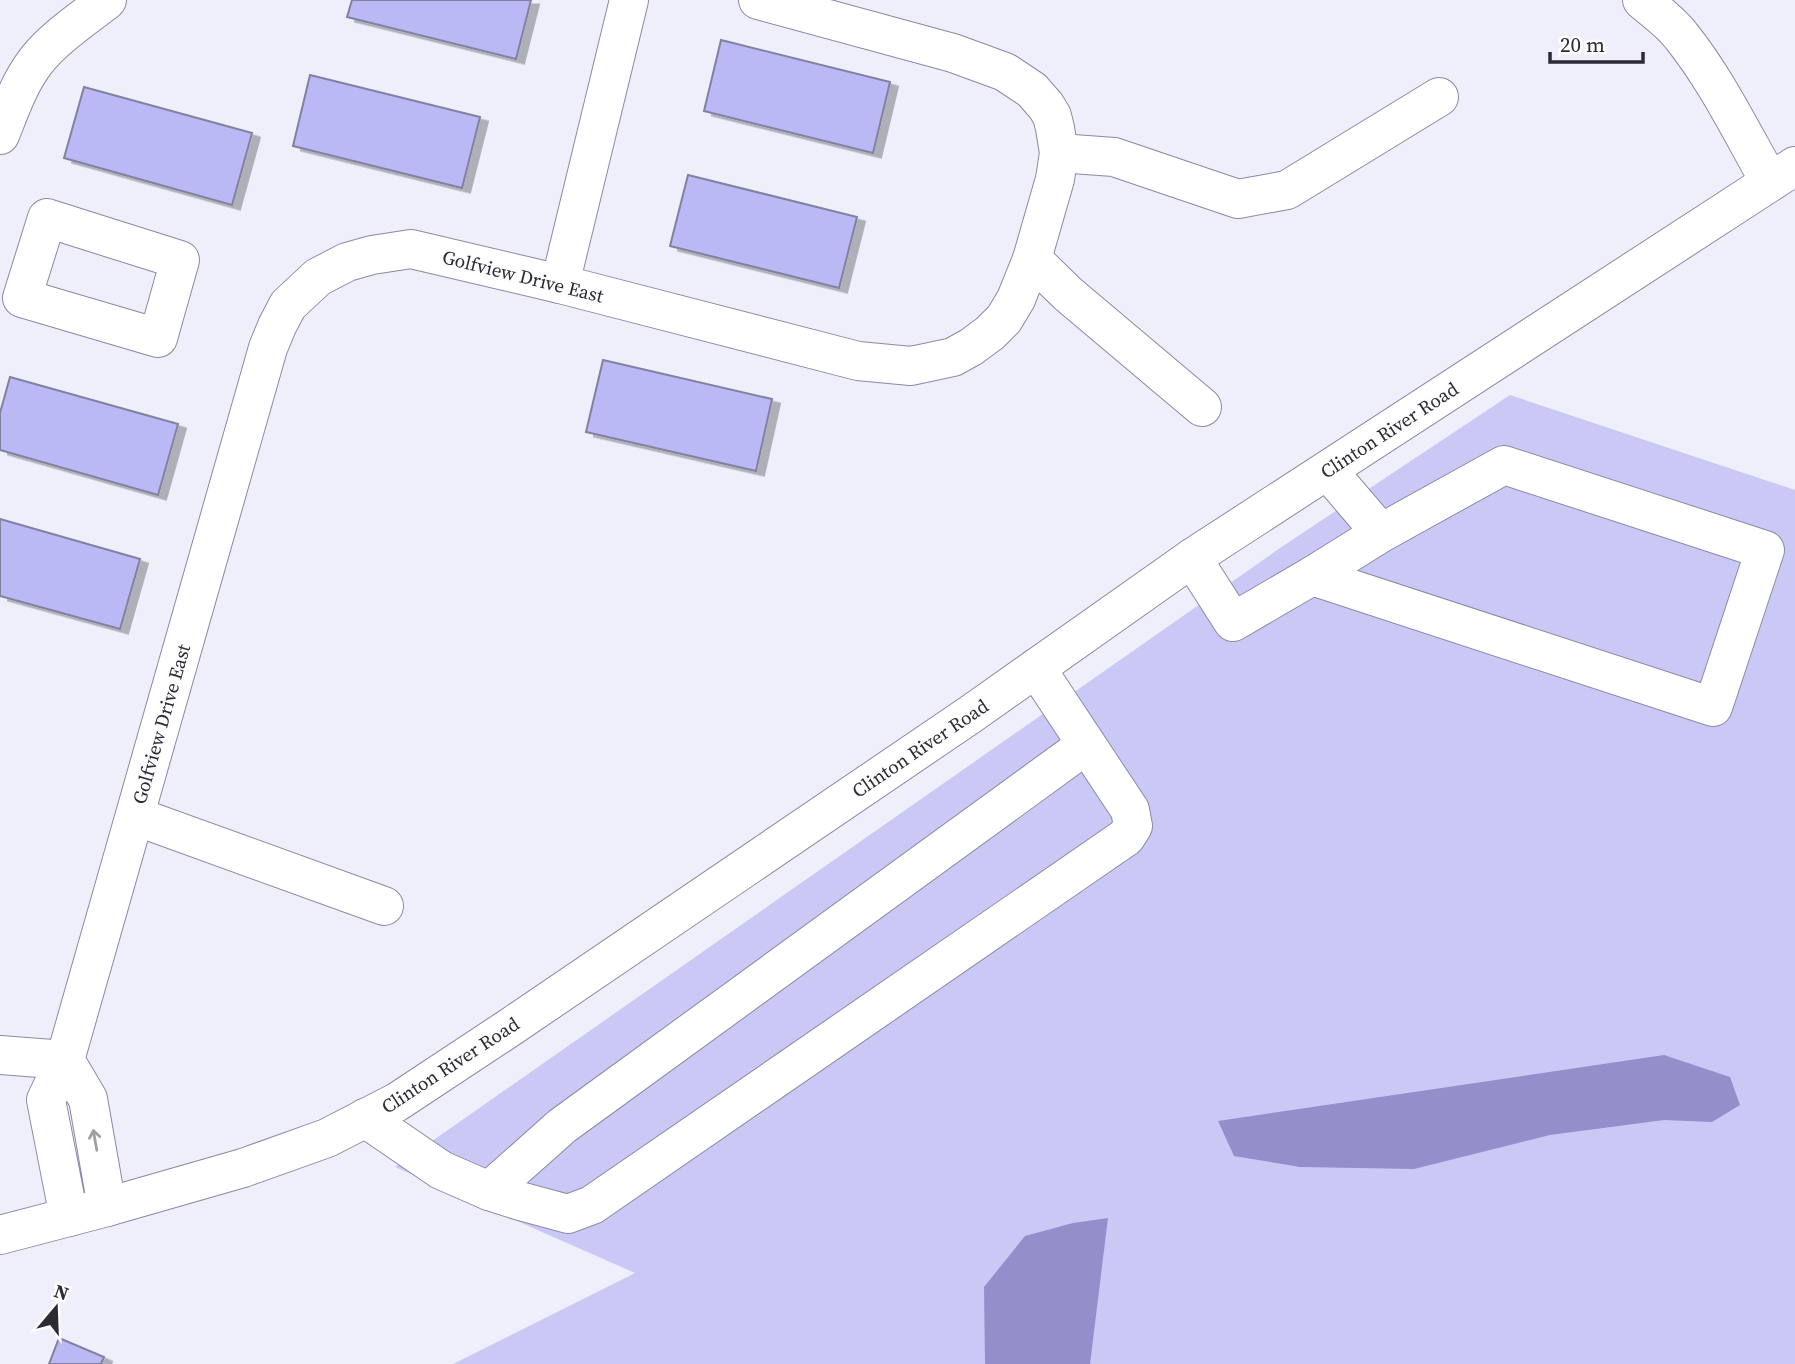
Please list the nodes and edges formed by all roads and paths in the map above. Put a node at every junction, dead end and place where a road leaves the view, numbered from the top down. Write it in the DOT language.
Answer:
graph roads {
  1 [pos="107,0"];
  2 [pos="629,0"];
  3 [pos="758,0"];
  4 [pos="1642,0"];
  5 [pos="8,91"];
  6 [pos="1439,97"];
  7 [pos="0,135"];
  8 [pos="1059,153"];
  9 [pos="1782,174"];
  10 [pos="1032,259"];
  11 [pos="560,285"];
  12 [pos="1202,407"];
  13 [pos="1328,471"];
  14 [pos="1381,533"];
  15 [pos="1192,558"];
  16 [pos="1312,576"];
  17 [pos="1036,668"];
  18 [pos="1086,744"];
  19 [pos="135,816"];
  20 [pos="384,906"];
  21 [pos="0,1055"];
  22 [pos="65,1060"];
  23 [pos="365,1118"];
  24 [pos="489,1191"];
  25 [pos="107,1207"];
  26 [pos="69,1217"];
  27 [pos="0,1235"];
  1 -- 5 [label="street"];
  2 -- 11 [label="street"];
  3 -- 8 [label="street, Golfview Drive East"];
  4 -- 9 [label="street"];
  5 -- 7 [label="street"];
  6 -- 8 [label="street"];
  8 -- 10 [label="street, Golfview Drive East"];
  9 -- 13 [label="street, Clinton River Road"];
  10 -- 11 [label="street, Golfview Drive East"];
  10 -- 12 [label="street"];
  11 -- 19 [label="street, Golfview Drive East"];
  13 -- 14 [label="street"];
  13 -- 15 [label="street, Clinton River Road"];
  14 -- 16 [label="street"];
  14 -- 16 [label="street"];
  15 -- 16 [label="street"];
  15 -- 17 [label="street, Clinton River Road"];
  17 -- 18 [label="street"];
  17 -- 23 [label="street, Clinton River Road"];
  18 -- 24 [label="street"];
  18 -- 24 [label="street"];
  19 -- 20 [label="street"];
  19 -- 22 [label="street, Golfview Drive East"];
  21 -- 22 [label="street"];
  25 -- 22 [label="street, one-way"];
  22 -- 26 [label="street, Golfview Drive East"];
  23 -- 24 [label="street"];
  23 -- 25 [label="street, Clinton River Road"];
  25 -- 26 [label="street, Clinton River Road"];
  26 -- 27 [label="street, Clinton River Road"];
}
